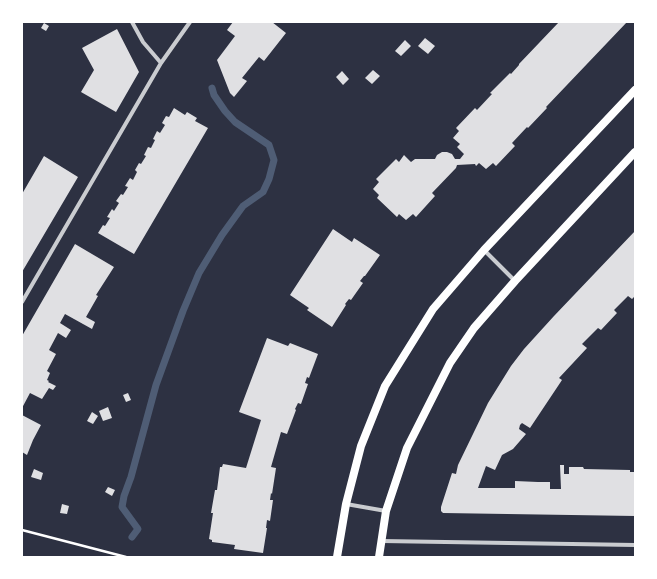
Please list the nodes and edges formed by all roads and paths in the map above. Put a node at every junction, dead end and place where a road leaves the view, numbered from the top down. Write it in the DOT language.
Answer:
graph roads {
  1 [pos="132,22"];
  2 [pos="190,22"];
  3 [pos="161,63"];
  4 [pos="635,90"];
  5 [pos="635,152"];
  6 [pos="484,250"];
  7 [pos="515,281"];
  8 [pos="22,302"];
  9 [pos="346,504"];
  10 [pos="386,512"];
  11 [pos="22,530"];
  12 [pos="382,541"];
  13 [pos="635,545"];
  14 [pos="126,557"];
  15 [pos="337,557"];
  16 [pos="379,557"];
  1 -- 3 [label="street"];
  2 -- 3 [label="street"];
  3 -- 8 [label="street"];
  4 -- 6 [label="main road"];
  5 -- 7 [label="main road"];
  6 -- 7 [label="street"];
  6 -- 9 [label="main road"];
  7 -- 10 [label="main road"];
  9 -- 10 [label="street"];
  9 -- 15 [label="main road"];
  10 -- 12 [label="main road"];
  11 -- 14 [label="path"];
  12 -- 13 [label="street"];
  12 -- 16 [label="main road"];
}
